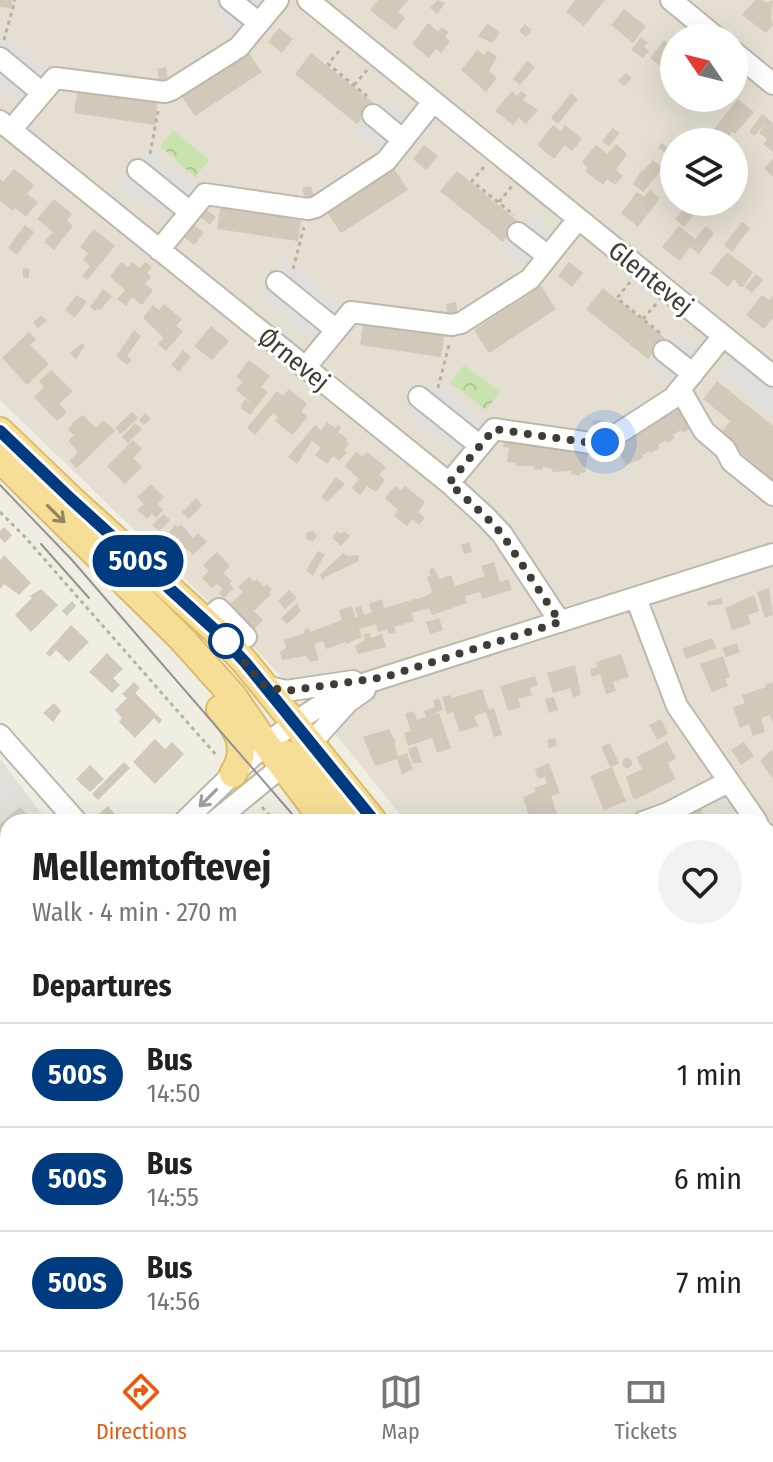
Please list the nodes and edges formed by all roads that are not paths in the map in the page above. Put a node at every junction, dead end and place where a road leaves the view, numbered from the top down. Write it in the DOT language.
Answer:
graph roads {
  1 [pos="230,0"];
  2 [pos="278,0"];
  3 [pos="308,0"];
  4 [pos="671,0"];
  5 [pos="259,23"];
  6 [pos="700,24"];
  7 [pos="0,58"];
  8 [pos="748,63"];
  9 [pos="773,84"];
  10 [pos="41,92"];
  11 [pos="433,102"];
  12 [pos="373,115"];
  13 [pos="6,126"];
  14 [pos="403,140"];
  15 [pos="138,170"];
  16 [pos="190,212"];
  17 [pos="578,219"];
  18 [pos="518,233"];
  19 [pos="159,250"];
  20 [pos="548,256"];
  21 [pos="278,283"];
  22 [pos="335,329"];
  23 [pos="723,336"];
  24 [pos="664,351"];
  25 [pos="305,368"];
  26 [pos="773,376"];
  27 [pos="687,382"];
  28 [pos="423,400"];
  29 [pos="0,431"];
  30 [pos="479,445"];
  31 [pos="0,459"];
  32 [pos="449,483"];
  33 [pos="773,495"];
  34 [pos="773,554"];
  35 [pos="125,583"];
  36 [pos="636,598"];
  37 [pos="206,621"];
  38 [pos="560,622"];
  39 [pos="246,637"];
  40 [pos="385,677"];
  41 [pos="265,686"];
  42 [pos="294,722"];
  43 [pos="0,735"];
  44 [pos="266,744"];
  45 [pos="295,756"];
  46 [pos="233,774"];
  47 [pos="728,782"];
  48 [pos="70,814"];
  49 [pos="192,814"];
  50 [pos="224,814"];
  51 [pos="321,814"];
  52 [pos="346,814"];
  53 [pos="364,814"];
  54 [pos="665,814"];
  55 [pos="751,814"];
  1 -- 5 [label="street"];
  2 -- 5 [label="street"];
  3 -- 11 [label="street, Glentevej"];
  4 -- 6 [label="street"];
  5 -- 10 [label="street"];
  7 -- 10 [label="street"];
  8 -- 9 [label="street"];
  10 -- 13 [label="street"];
  11 -- 14 [label="street"];
  11 -- 17 [label="street, Glentevej"];
  12 -- 14 [label="street"];
  13 -- 19 [label="street, Ørnevej"];
  14 -- 16 [label="street"];
  15 -- 16 [label="street"];
  16 -- 19 [label="street"];
  17 -- 20 [label="street"];
  17 -- 23 [label="street, Glentevej"];
  18 -- 20 [label="street"];
  19 -- 25 [label="street, Ørnevej"];
  20 -- 22 [label="street"];
  21 -- 22 [label="street"];
  22 -- 25 [label="street"];
  23 -- 26 [label="street, Glentevej"];
  23 -- 27 [label="street"];
  24 -- 27 [label="street"];
  25 -- 32 [label="street, Ørnevej"];
  27 -- 30 [label="street"];
  27 -- 33 [label="street"];
  28 -- 30 [label="street"];
  29 -- 37 [label="main road"];
  30 -- 32 [label="street"];
  31 -- 35 [label="main road, one-way"];
  32 -- 38 [label="street, Ørnevej"];
  34 -- 36 [label="street"];
  35 -- 44 [label="main road"];
  35 -- 46 [label="main road"];
  36 -- 38 [label="street"];
  36 -- 47 [label="street"];
  37 -- 39 [label="street"];
  37 -- 41 [label="main road"];
  38 -- 40 [label="street"];
  40 -- 41 [label="street"];
  40 -- 42 [label="street"];
  40 -- 45 [label="street"];
  41 -- 42 [label="main road"];
  42 -- 44 [label="street"];
  42 -- 45 [label="main road"];
  43 -- 48 [label="street"];
  44 -- 45 [label="main road"];
  44 -- 46 [label="street"];
  45 -- 50 [label="street"];
  45 -- 51 [label="main road"];
  45 -- 52 [label="main road"];
  45 -- 53 [label="main road"];
  46 -- 49 [label="street, one-way"];
  47 -- 54 [label="street"];
  47 -- 55 [label="street"];
}
